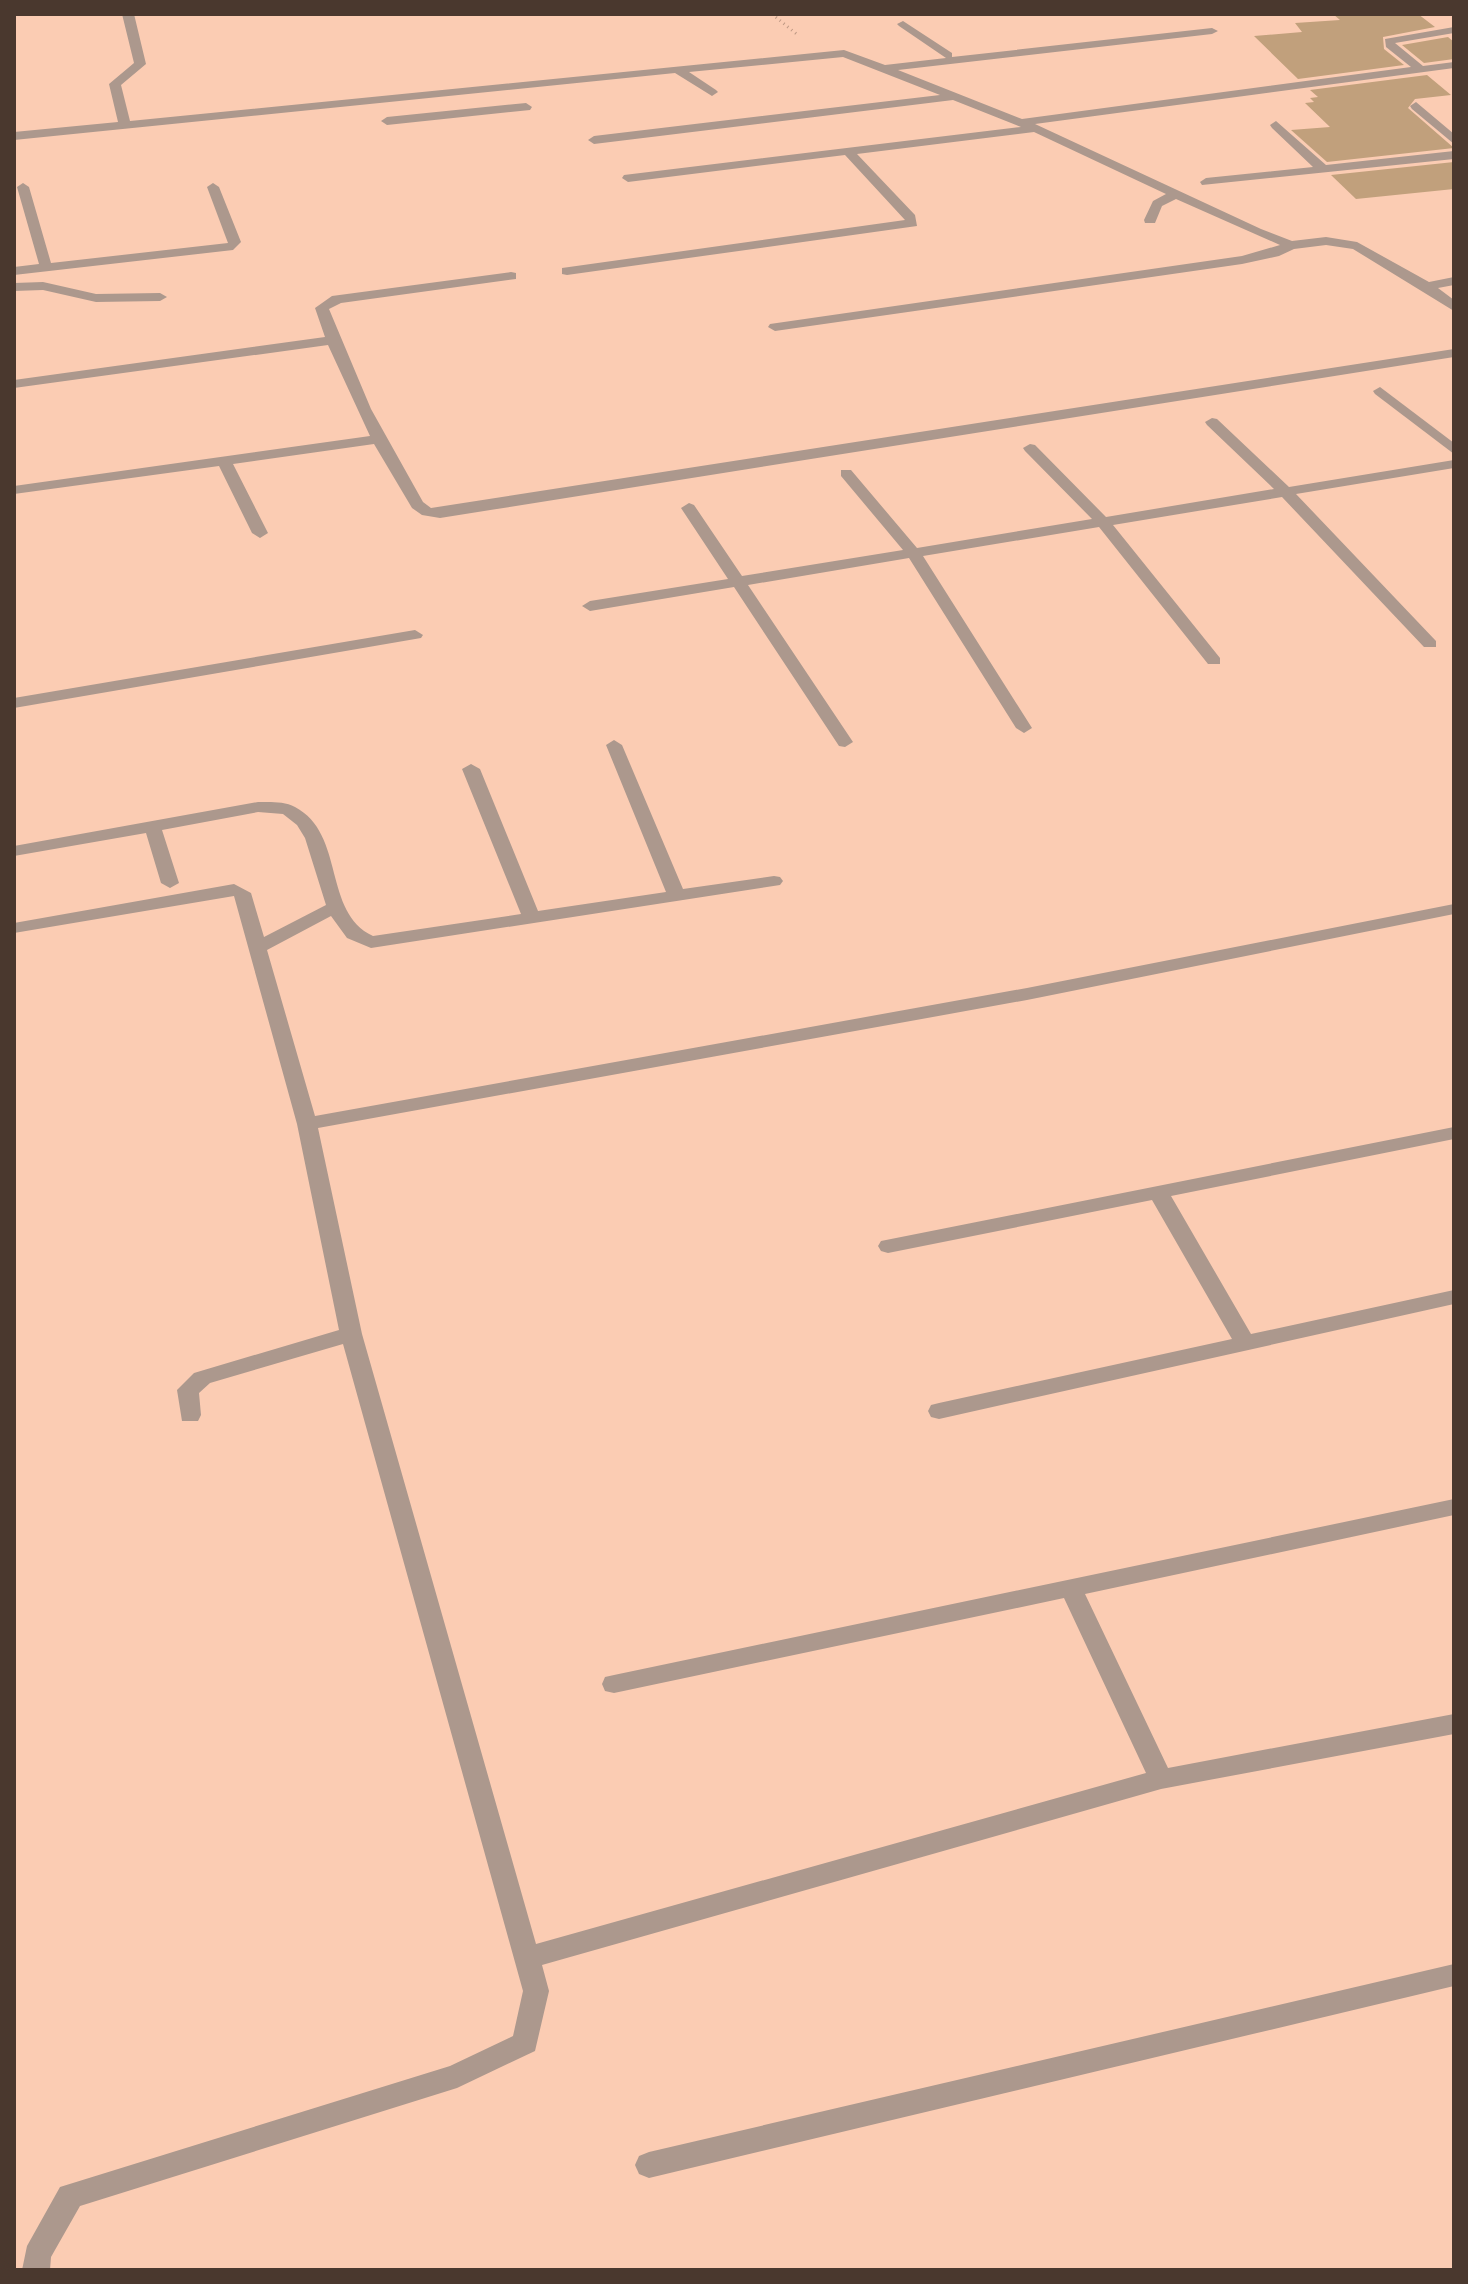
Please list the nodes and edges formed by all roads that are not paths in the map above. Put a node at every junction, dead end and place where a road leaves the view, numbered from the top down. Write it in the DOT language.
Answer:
graph roads {
  1 [pos="128,14"];
  2 [pos="903,24"];
  3 [pos="1454,30"];
  4 [pos="1212,31"];
  5 [pos="1103,37"];
  6 [pos="948,55"];
  7 [pos="1454,65"];
  8 [pos="878,66"];
  9 [pos="1420,69"];
  10 [pos="679,71"];
  11 [pos="712,92"];
  12 [pos="434,95"];
  13 [pos="953,97"];
  14 [pos="1416,106"];
  15 [pos="526,107"];
  16 [pos="443,116"];
  17 [pos="387,121"];
  18 [pos="1020,123"];
  19 [pos="125,125"];
  20 [pos="1276,125"];
  21 [pos="1035,128"];
  22 [pos="14,136"];
  23 [pos="594,140"];
  24 [pos="1454,140"];
  25 [pos="849,152"];
  26 [pos="1454,155"];
  27 [pos="1324,170"];
  28 [pos="628,178"];
  29 [pos="1206,182"];
  30 [pos="23,187"];
  31 [pos="213,187"];
  32 [pos="1175,195"];
  33 [pos="1150,220"];
  34 [pos="1291,245"];
  35 [pos="46,267"];
  36 [pos="14,271"];
  37 [pos="567,271"];
  38 [pos="511,276"];
  39 [pos="1454,281"];
  40 [pos="1427,286"];
  41 [pos="14,287"];
  42 [pos="160,297"];
  43 [pos="1454,307"];
  44 [pos="775,327"];
  45 [pos="332,340"];
  46 [pos="1454,353"];
  47 [pos="14,384"];
  48 [pos="1380,391"];
  49 [pos="1212,422"];
  50 [pos="377,439"];
  51 [pos="1030,448"];
  52 [pos="1454,450"];
  53 [pos="224,460"];
  54 [pos="1454,464"];
  55 [pos="846,473"];
  56 [pos="14,490"];
  57 [pos="1285,491"];
  58 [pos="689,508"];
  59 [pos="1102,521"];
  60 [pos="260,533"];
  61 [pos="912,551"];
  62 [pos="740,582"];
  63 [pos="590,606"];
  64 [pos="415,635"];
  65 [pos="1430,644"];
  66 [pos="1214,661"];
  67 [pos="14,703"];
  68 [pos="1024,728"];
  69 [pos="845,742"];
  70 [pos="614,745"];
  71 [pos="471,769"];
  72 [pos="152,825"];
  73 [pos="14,851"];
  74 [pos="774,881"];
  75 [pos="170,883"];
  76 [pos="677,896"];
  77 [pos="337,906"];
  78 [pos="1454,909"];
  79 [pos="532,919"];
  80 [pos="14,928"];
  81 [pos="257,948"];
  82 [pos="307,1124"];
  83 [pos="1454,1133"];
  84 [pos="1158,1192"];
  85 [pos="888,1246"];
  86 [pos="1454,1297"];
  87 [pos="351,1334"];
  88 [pos="1244,1341"];
  89 [pos="939,1411"];
  90 [pos="190,1415"];
  91 [pos="1454,1507"];
  92 [pos="1071,1588"];
  93 [pos="614,1684"];
  94 [pos="1454,1724"];
  95 [pos="1161,1779"];
  96 [pos="527,1958"];
  97 [pos="1454,1975"];
  98 [pos="649,2165"];
  99 [pos="36,2270"];
  1 -- 19 [label="street"];
  2 -- 6 [label="street"];
  3 -- 9 [label="street"];
  4 -- 8 [label="street"];
  5 -- 6 [label="street"];
  6 -- 8 [label="street"];
  7 -- 9 [label="street"];
  8 -- 10 [label="street"];
  8 -- 13 [label="street"];
  9 -- 18 [label="street"];
  10 -- 11 [label="street"];
  10 -- 12 [label="street"];
  12 -- 16 [label="street"];
  12 -- 19 [label="street"];
  13 -- 18 [label="street"];
  13 -- 23 [label="street"];
  14 -- 24 [label="street"];
  15 -- 16 [label="street"];
  16 -- 17 [label="street"];
  18 -- 21 [label="street"];
  19 -- 22 [label="street"];
  20 -- 27 [label="street"];
  21 -- 25 [label="street"];
  21 -- 32 [label="street"];
  25 -- 28 [label="street"];
  25 -- 37 [label="street"];
  26 -- 27 [label="street"];
  27 -- 29 [label="street"];
  30 -- 35 [label="street"];
  31 -- 35 [label="street"];
  32 -- 33 [label="street"];
  32 -- 34 [label="street"];
  34 -- 40 [label="street"];
  34 -- 44 [label="street"];
  35 -- 36 [label="street"];
  38 -- 45 [label="street"];
  39 -- 40 [label="street"];
  40 -- 43 [label="street"];
  41 -- 42 [label="street"];
  45 -- 47 [label="street"];
  45 -- 50 [label="street"];
  46 -- 50 [label="street"];
  48 -- 52 [label="street"];
  49 -- 57 [label="street"];
  50 -- 53 [label="street"];
  51 -- 59 [label="street"];
  53 -- 56 [label="street"];
  53 -- 60 [label="street"];
  54 -- 57 [label="street"];
  55 -- 61 [label="street"];
  57 -- 59 [label="street"];
  57 -- 65 [label="street"];
  58 -- 62 [label="street"];
  59 -- 61 [label="street"];
  59 -- 66 [label="street"];
  61 -- 62 [label="street"];
  61 -- 68 [label="street"];
  62 -- 63 [label="street"];
  62 -- 69 [label="street"];
  64 -- 67 [label="street"];
  70 -- 76 [label="street"];
  71 -- 79 [label="street"];
  72 -- 73 [label="street"];
  72 -- 75 [label="street"];
  72 -- 77 [label="street"];
  74 -- 76 [label="street"];
  76 -- 79 [label="street"];
  77 -- 79 [label="street"];
  77 -- 81 [label="street"];
  78 -- 82 [label="street"];
  80 -- 81 [label="street"];
  81 -- 82 [label="street"];
  82 -- 87 [label="street"];
  83 -- 84 [label="street"];
  84 -- 85 [label="street"];
  84 -- 88 [label="street"];
  86 -- 88 [label="street"];
  87 -- 90 [label="street"];
  87 -- 96 [label="street"];
  88 -- 89 [label="street"];
  91 -- 92 [label="street"];
  92 -- 93 [label="street"];
  92 -- 95 [label="street"];
  94 -- 95 [label="street"];
  95 -- 96 [label="street"];
  96 -- 99 [label="street"];
  97 -- 98 [label="street"];
}
